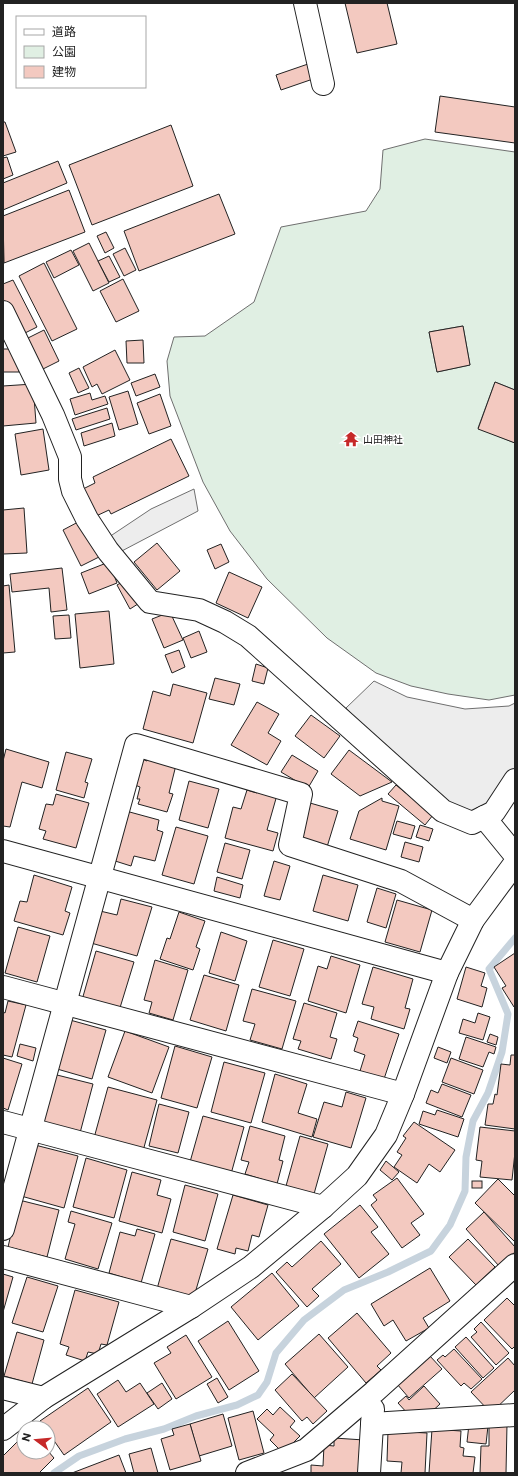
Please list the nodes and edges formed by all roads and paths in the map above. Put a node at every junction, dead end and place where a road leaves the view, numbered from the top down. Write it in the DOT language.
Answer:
graph roads {
  1 [pos="305,3"];
  2 [pos="323,84"];
  3 [pos="3,312"];
  4 [pos="515,780"];
  5 [pos="484,817"];
  6 [pos="3,851"];
  7 [pos="515,855"];
  8 [pos="515,863"];
  9 [pos="99,878"];
  10 [pos="473,920"];
  11 [pos="447,974"];
  12 [pos="3,987"];
  13 [pos="65,1003"];
  14 [pos="403,1094"];
  15 [pos="3,1122"];
  16 [pos="30,1129"];
  17 [pos="323,1208"];
  18 [pos="3,1229"];
  19 [pos="3,1257"];
  20 [pos="515,1265"];
  21 [pos="191,1307"];
  22 [pos="3,1388"];
  23 [pos="374,1392"];
  24 [pos="42,1398"];
  25 [pos="515,1415"];
  26 [pos="372,1424"];
  27 [pos="3,1429"];
  28 [pos="247,1473"];
  29 [pos="369,1473"];
  1 -- 2 [label="street"];
  3 -- 5 [label="street"];
  4 -- 5 [label="street"];
  5 -- 7 [label="street"];
  6 -- 9 [label="street"];
  8 -- 10 [label="street"];
  9 -- 10 [label="street"];
  9 -- 11 [label="street"];
  9 -- 13 [label="street"];
  10 -- 11 [label="street"];
  11 -- 14 [label="street"];
  12 -- 13 [label="street"];
  13 -- 14 [label="street"];
  13 -- 16 [label="street"];
  14 -- 17 [label="street"];
  15 -- 16 [label="street"];
  16 -- 17 [label="street"];
  16 -- 18 [label="street"];
  17 -- 21 [label="street"];
  19 -- 21 [label="street"];
  20 -- 23 [label="street"];
  21 -- 24 [label="street"];
  22 -- 24 [label="street"];
  23 -- 26 [label="street"];
  23 -- 28 [label="street"];
  24 -- 27 [label="street"];
  25 -- 26 [label="street"];
  26 -- 29 [label="street"];
}
